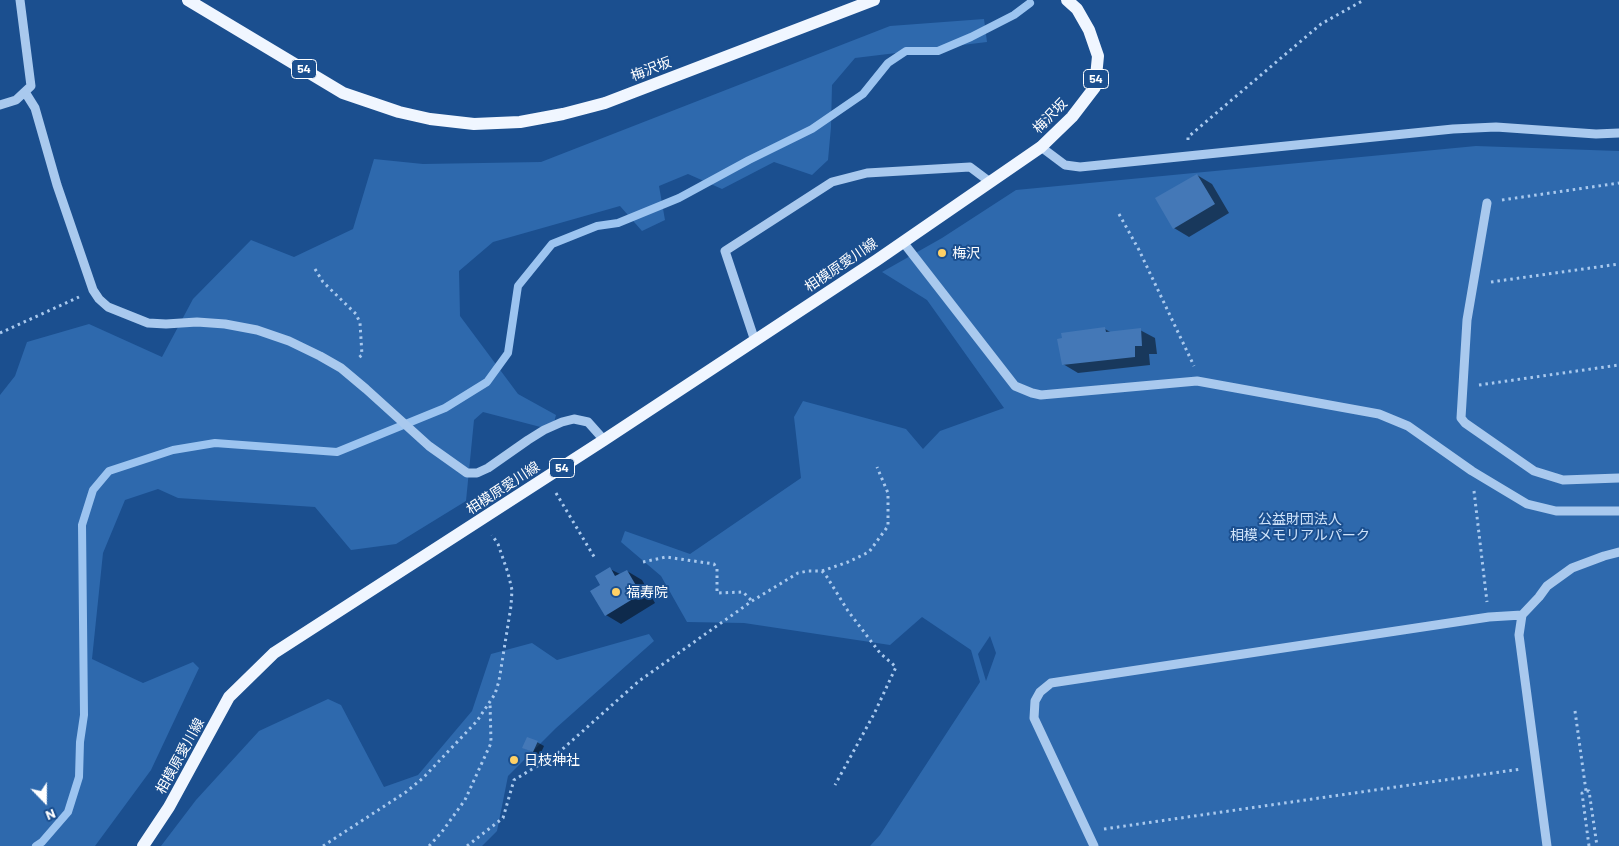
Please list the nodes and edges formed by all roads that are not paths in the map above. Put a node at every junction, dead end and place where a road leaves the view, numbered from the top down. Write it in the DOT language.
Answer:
graph roads {
  1 [pos="20,0"];
  2 [pos="188,0"];
  3 [pos="874,0"];
  4 [pos="1067,0"];
  5 [pos="25,92"];
  6 [pos="0,105"];
  7 [pos="1619,133"];
  8 [pos="1041,147"];
  9 [pos="990,182"];
  10 [pos="1487,203"];
  11 [pos="903,242"];
  12 [pos="755,340"];
  13 [pos="604,440"];
  14 [pos="1619,478"];
  15 [pos="1619,511"];
  16 [pos="1619,552"];
  17 [pos="1522,615"];
  18 [pos="143,846"];
  19 [pos="1094,846"];
  20 [pos="1547,846"];
  1 -- 5 [label="street"];
  2 -- 3 [label="main road, 梅沢坂 / 54"];
  4 -- 8 [label="main road, 梅沢坂 / 54"];
  5 -- 6 [label="street"];
  5 -- 13 [label="street"];
  7 -- 8 [label="street"];
  8 -- 9 [label="main road, 相模原愛川線 / 54"];
  9 -- 11 [label="main road, 相模原愛川線 / 54"];
  9 -- 12 [label="street"];
  10 -- 14 [label="street"];
  11 -- 12 [label="main road, 相模原愛川線 / 54"];
  11 -- 15 [label="street"];
  12 -- 13 [label="main road, 相模原愛川線 / 54"];
  13 -- 18 [label="main road, 相模原愛川線 / 54"];
  16 -- 17 [label="street"];
  17 -- 19 [label="street"];
  17 -- 20 [label="street"];
}
